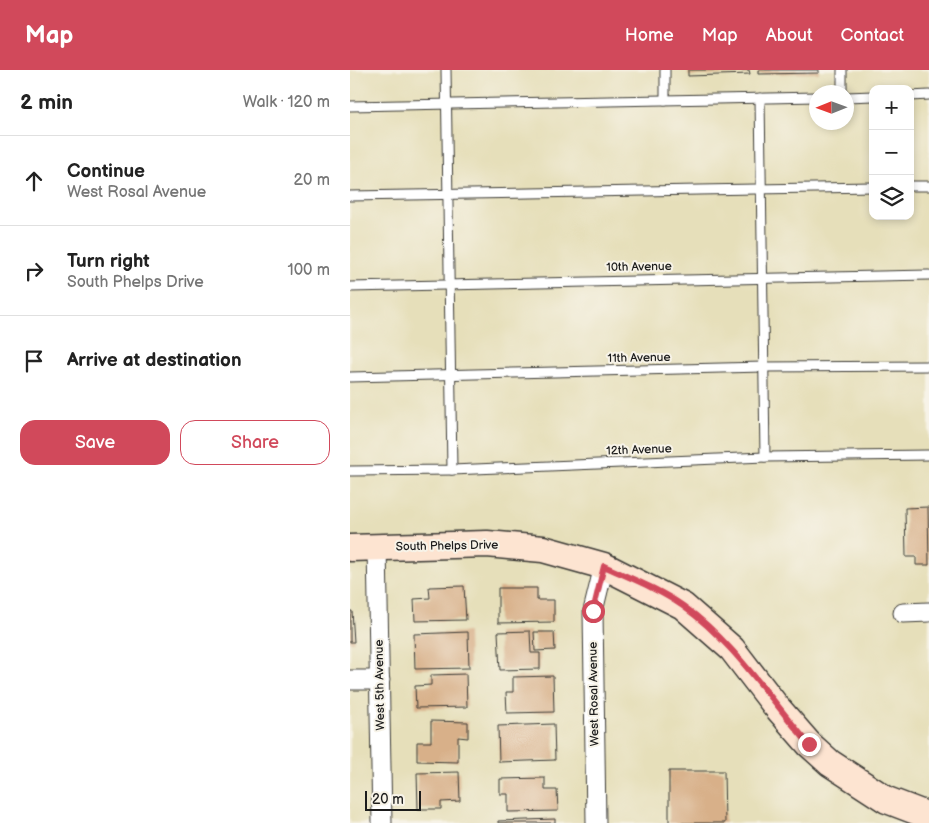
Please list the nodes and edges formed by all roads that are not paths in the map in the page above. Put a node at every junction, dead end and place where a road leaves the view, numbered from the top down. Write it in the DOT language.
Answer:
graph roads {
  1 [pos="446,70"];
  2 [pos="665,70"];
  3 [pos="842,70"];
  4 [pos="842,85"];
  5 [pos="929,95"];
  6 [pos="869,96"];
  7 [pos="914,96"];
  8 [pos="809,97"];
  9 [pos="854,97"];
  10 [pos="760,98"];
  11 [pos="665,100"];
  12 [pos="447,104"];
  13 [pos="350,106"];
  14 [pos="914,186"];
  15 [pos="929,186"];
  16 [pos="869,187"];
  17 [pos="761,188"];
  18 [pos="448,194"];
  19 [pos="350,196"];
  20 [pos="929,275"];
  21 [pos="761,277"];
  22 [pos="449,284"];
  23 [pos="350,287"];
  24 [pos="929,366"];
  25 [pos="764,368"];
  26 [pos="451,375"];
  27 [pos="350,377"];
  28 [pos="929,454"];
  29 [pos="765,457"];
  30 [pos="452,470"];
  31 [pos="350,471"];
  32 [pos="377,547"];
  33 [pos="350,548"];
  34 [pos="604,566"];
  35 [pos="903,612"];
  36 [pos="929,612"];
  37 [pos="350,680"];
  38 [pos="380,680"];
  39 [pos="929,816"];
  40 [pos="382,823"];
  41 [pos="596,823"];
  1 -- 12 [label="lane"];
  2 -- 11 [label="lane"];
  3 -- 4 [label="lane"];
  5 -- 7 [label="lane"];
  6 -- 9 [label="lane"];
  8 -- 10 [label="lane"];
  10 -- 11 [label="lane"];
  10 -- 17 [label="lane"];
  11 -- 12 [label="lane"];
  12 -- 13 [label="lane"];
  12 -- 18 [label="lane"];
  14 -- 15 [label="lane"];
  16 -- 17 [label="lane"];
  17 -- 18 [label="lane"];
  17 -- 21 [label="lane"];
  18 -- 19 [label="lane"];
  18 -- 22 [label="lane"];
  20 -- 21 [label="lane, 10th Avenue"];
  21 -- 22 [label="lane, 10th Avenue"];
  21 -- 25 [label="lane"];
  22 -- 23 [label="lane, 10th Avenue"];
  22 -- 26 [label="lane"];
  24 -- 25 [label="lane, 11th Avenue"];
  25 -- 26 [label="lane, 11th Avenue"];
  25 -- 29 [label="lane"];
  26 -- 27 [label="lane, 11th Avenue"];
  26 -- 30 [label="lane"];
  28 -- 29 [label="lane, 12th Avenue"];
  29 -- 30 [label="lane, 12th Avenue"];
  30 -- 31 [label="lane, 12th Avenue"];
  32 -- 33 [label="street, South Phelps Drive"];
  32 -- 34 [label="street, South Phelps Drive"];
  32 -- 38 [label="street, West 5th Avenue"];
  34 -- 39 [label="street, South Phelps Drive"];
  34 -- 41 [label="street, West Rosal Avenue"];
  35 -- 36 [label="street"];
  37 -- 38 [label="street"];
  38 -- 40 [label="street, West 5th Avenue"];
}
